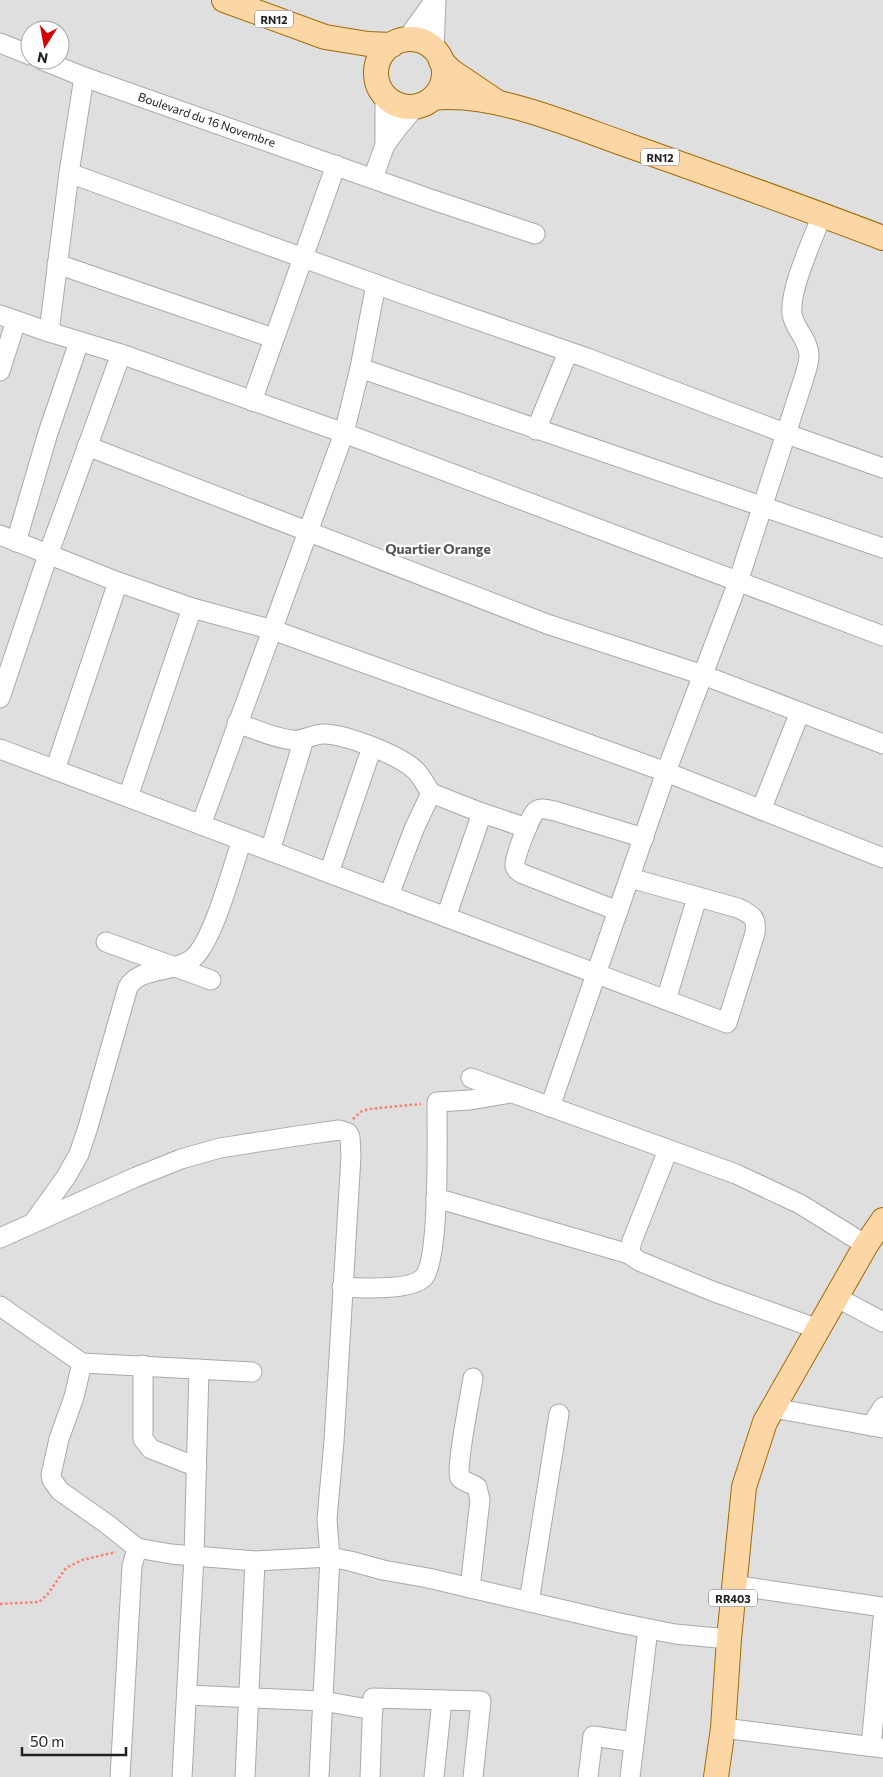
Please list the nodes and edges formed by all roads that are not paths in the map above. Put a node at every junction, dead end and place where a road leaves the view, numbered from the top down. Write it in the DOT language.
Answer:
graph roads {
  1 [pos="224,0"];
  2 [pos="435,0"];
  3 [pos="324,37"];
  4 [pos="399,42"];
  5 [pos="0,43"];
  6 [pos="20,51"];
  7 [pos="438,55"];
  8 [pos="68,70"];
  9 [pos="84,76"];
  10 [pos="381,88"];
  11 [pos="424,102"];
  12 [pos="498,102"];
  13 [pos="385,146"];
  14 [pos="336,165"];
  15 [pos="69,173"];
  16 [pos="373,178"];
  17 [pos="822,215"];
  18 [pos="535,234"];
  19 [pos="883,238"];
  20 [pos="302,258"];
  21 [pos="57,264"];
  22 [pos="376,284"];
  23 [pos="8,318"];
  24 [pos="49,332"];
  25 [pos="273,338"];
  26 [pos="79,342"];
  27 [pos="568,352"];
  28 [pos="121,354"];
  29 [pos="360,368"];
  30 [pos="0,372"];
  31 [pos="252,400"];
  32 [pos="536,430"];
  33 [pos="344,433"];
  34 [pos="787,434"];
  35 [pos="88,446"];
  36 [pos="883,468"];
  37 [pos="764,506"];
  38 [pos="308,531"];
  39 [pos="8,538"];
  40 [pos="883,548"];
  41 [pos="48,555"];
  42 [pos="118,582"];
  43 [pos="738,582"];
  44 [pos="192,608"];
  45 [pos="273,630"];
  46 [pos="883,636"];
  47 [pos="703,675"];
  48 [pos="0,698"];
  49 [pos="800,712"];
  50 [pos="237,723"];
  51 [pos="304,739"];
  52 [pos="883,744"];
  53 [pos="372,747"];
  54 [pos="0,749"];
  55 [pos="55,770"];
  56 [pos="666,772"];
  57 [pos="431,793"];
  58 [pos="128,797"];
  59 [pos="761,810"];
  60 [pos="482,814"];
  61 [pos="201,825"];
  62 [pos="527,828"];
  63 [pos="644,838"];
  64 [pos="242,840"];
  65 [pos="270,851"];
  66 [pos="883,858"];
  67 [pos="329,873"];
  68 [pos="630,878"];
  69 [pos="389,896"];
  70 [pos="697,898"];
  71 [pos="618,910"];
  72 [pos="446,917"];
  73 [pos="106,942"];
  74 [pos="174,967"];
  75 [pos="596,973"];
  76 [pos="211,980"];
  77 [pos="666,1000"];
  78 [pos="471,1078"];
  79 [pos="511,1092"];
  80 [pos="550,1107"];
  81 [pos="668,1150"];
  82 [pos="436,1198"];
  83 [pos="883,1220"];
  84 [pos="32,1224"];
  85 [pos="0,1238"];
  86 [pos="866,1245"];
  87 [pos="629,1254"];
  88 [pos="342,1287"];
  89 [pos="836,1297"];
  90 [pos="0,1306"];
  91 [pos="883,1322"];
  92 [pos="818,1329"];
  93 [pos="82,1363"];
  94 [pos="143,1365"];
  95 [pos="199,1369"];
  96 [pos="252,1372"];
  97 [pos="473,1378"];
  98 [pos="883,1407"];
  99 [pos="559,1414"];
  100 [pos="769,1415"];
  101 [pos="877,1427"];
  102 [pos="197,1467"];
  103 [pos="137,1548"];
  104 [pos="194,1556"];
  105 [pos="330,1557"];
  106 [pos="255,1561"];
  107 [pos="746,1587"];
  108 [pos="470,1588"];
  109 [pos="529,1602"];
  110 [pos="883,1607"];
  111 [pos="883,1619"];
  112 [pos="648,1629"];
  113 [pos="729,1639"];
  114 [pos="187,1695"];
  115 [pos="248,1697"];
  116 [pos="442,1700"];
  117 [pos="323,1701"];
  118 [pos="373,1710"];
  119 [pos="729,1729"];
  120 [pos="634,1742"];
  121 [pos="877,1747"];
  122 [pos="120,1777"];
  123 [pos="182,1777"];
  124 [pos="244,1777"];
  125 [pos="319,1777"];
  126 [pos="370,1777"];
  127 [pos="434,1777"];
  128 [pos="473,1777"];
  129 [pos="588,1777"];
  130 [pos="630,1777"];
  131 [pos="716,1777"];
  132 [pos="730,1777"];
  1 -- 3 [label="main road, RN12"];
  2 -- 4 [label="street"];
  2 -- 7 [label="street"];
  3 -- 4 [label="main road, RN12"];
  3 -- 10 [label="main road, RN12"];
  4 -- 7 [label="main road, RN12"];
  4 -- 10 [label="main road"];
  5 -- 6 [label="street"];
  7 -- 11 [label="main road"];
  7 -- 12 [label="main road, RN12"];
  8 -- 9 [label="street, Boulevard du 16 Novembre"];
  9 -- 14 [label="street, Boulevard du 16 Novembre"];
  9 -- 15 [label="street"];
  10 -- 11 [label="main road, RN12"];
  10 -- 13 [label="street"];
  11 -- 12 [label="main road, RN12"];
  11 -- 13 [label="street"];
  12 -- 17 [label="main road, RN12"];
  13 -- 16 [label="street"];
  14 -- 16 [label="street, Boulevard du 16 Novembre"];
  14 -- 20 [label="street"];
  15 -- 20 [label="street"];
  15 -- 21 [label="street"];
  16 -- 18 [label="street, Boulevard du 16 Novembre"];
  17 -- 19 [label="main road, RN12"];
  17 -- 34 [label="street"];
  20 -- 22 [label="street"];
  20 -- 25 [label="street"];
  21 -- 24 [label="street"];
  21 -- 25 [label="street"];
  22 -- 27 [label="street"];
  22 -- 29 [label="street"];
  23 -- 24 [label="street"];
  23 -- 30 [label="street"];
  24 -- 26 [label="street"];
  25 -- 31 [label="street"];
  26 -- 28 [label="street"];
  26 -- 39 [label="street"];
  27 -- 32 [label="street"];
  27 -- 34 [label="street"];
  28 -- 31 [label="street"];
  28 -- 35 [label="street"];
  29 -- 32 [label="street"];
  29 -- 33 [label="street"];
  31 -- 33 [label="street"];
  32 -- 37 [label="street"];
  33 -- 38 [label="street"];
  33 -- 43 [label="street"];
  34 -- 36 [label="street"];
  34 -- 37 [label="street"];
  35 -- 38 [label="street"];
  35 -- 41 [label="street"];
  37 -- 40 [label="street"];
  37 -- 43 [label="street"];
  38 -- 45 [label="street"];
  38 -- 47 [label="street"];
  39 -- 41 [label="street"];
  41 -- 42 [label="street"];
  41 -- 48 [label="street"];
  42 -- 44 [label="street"];
  42 -- 55 [label="street"];
  43 -- 46 [label="street"];
  43 -- 47 [label="street"];
  44 -- 45 [label="street"];
  44 -- 58 [label="street"];
  45 -- 50 [label="street"];
  45 -- 56 [label="street"];
  47 -- 49 [label="street"];
  47 -- 56 [label="street"];
  49 -- 52 [label="street"];
  49 -- 59 [label="street"];
  50 -- 51 [label="street"];
  50 -- 61 [label="street"];
  51 -- 53 [label="street"];
  51 -- 65 [label="street"];
  53 -- 57 [label="street"];
  53 -- 67 [label="street"];
  54 -- 55 [label="street"];
  55 -- 58 [label="street"];
  56 -- 59 [label="street"];
  56 -- 63 [label="street"];
  57 -- 60 [label="street"];
  57 -- 69 [label="street"];
  58 -- 61 [label="street"];
  59 -- 66 [label="street"];
  60 -- 62 [label="street"];
  60 -- 72 [label="street"];
  61 -- 64 [label="street"];
  62 -- 63 [label="street"];
  62 -- 71 [label="street"];
  63 -- 68 [label="street"];
  64 -- 65 [label="street"];
  64 -- 74 [label="street"];
  65 -- 67 [label="street"];
  67 -- 69 [label="street"];
  68 -- 70 [label="street"];
  68 -- 71 [label="street"];
  69 -- 72 [label="street"];
  70 -- 77 [label="street"];
  70 -- 77 [label="street"];
  71 -- 75 [label="street"];
  72 -- 75 [label="street"];
  73 -- 74 [label="street"];
  74 -- 76 [label="street"];
  74 -- 84 [label="street"];
  75 -- 77 [label="street"];
  75 -- 80 [label="street"];
  78 -- 79 [label="street"];
  79 -- 80 [label="street"];
  79 -- 82 [label="street"];
  80 -- 81 [label="street"];
  81 -- 86 [label="street"];
  81 -- 87 [label="street"];
  82 -- 87 [label="street"];
  82 -- 88 [label="street"];
  83 -- 86 [label="main road, RR403"];
  84 -- 85 [label="street"];
  84 -- 88 [label="street"];
  86 -- 89 [label="main road, RR403"];
  87 -- 92 [label="street"];
  88 -- 105 [label="street"];
  89 -- 91 [label="street"];
  89 -- 92 [label="main road, RR403"];
  90 -- 93 [label="street"];
  92 -- 100 [label="main road, RR403"];
  93 -- 94 [label="street"];
  93 -- 103 [label="street"];
  94 -- 95 [label="street"];
  94 -- 102 [label="street"];
  95 -- 96 [label="street"];
  95 -- 102 [label="street"];
  97 -- 108 [label="street"];
  98 -- 101 [label="street"];
  99 -- 109 [label="street"];
  100 -- 101 [label="street"];
  100 -- 107 [label="main road, RR403"];
  100 -- 113 [label="main road, RR403"];
  102 -- 104 [label="street"];
  103 -- 104 [label="street"];
  103 -- 122 [label="street"];
  104 -- 106 [label="street"];
  104 -- 114 [label="street"];
  105 -- 106 [label="street"];
  105 -- 108 [label="street"];
  105 -- 117 [label="street"];
  106 -- 115 [label="street"];
  107 -- 110 [label="street"];
  107 -- 119 [label="main road, RR403"];
  108 -- 109 [label="street"];
  109 -- 112 [label="street"];
  111 -- 121 [label="street"];
  112 -- 113 [label="street"];
  112 -- 120 [label="street"];
  113 -- 119 [label="main road, RR403"];
  114 -- 115 [label="street"];
  114 -- 123 [label="street"];
  115 -- 117 [label="street"];
  115 -- 124 [label="street"];
  116 -- 118 [label="street"];
  116 -- 127 [label="street"];
  116 -- 128 [label="street"];
  117 -- 118 [label="street"];
  117 -- 125 [label="street"];
  118 -- 126 [label="street"];
  119 -- 121 [label="street"];
  119 -- 131 [label="main road, RR403"];
  119 -- 132 [label="main road, RR403"];
  120 -- 129 [label="street"];
  120 -- 130 [label="street"];
}
